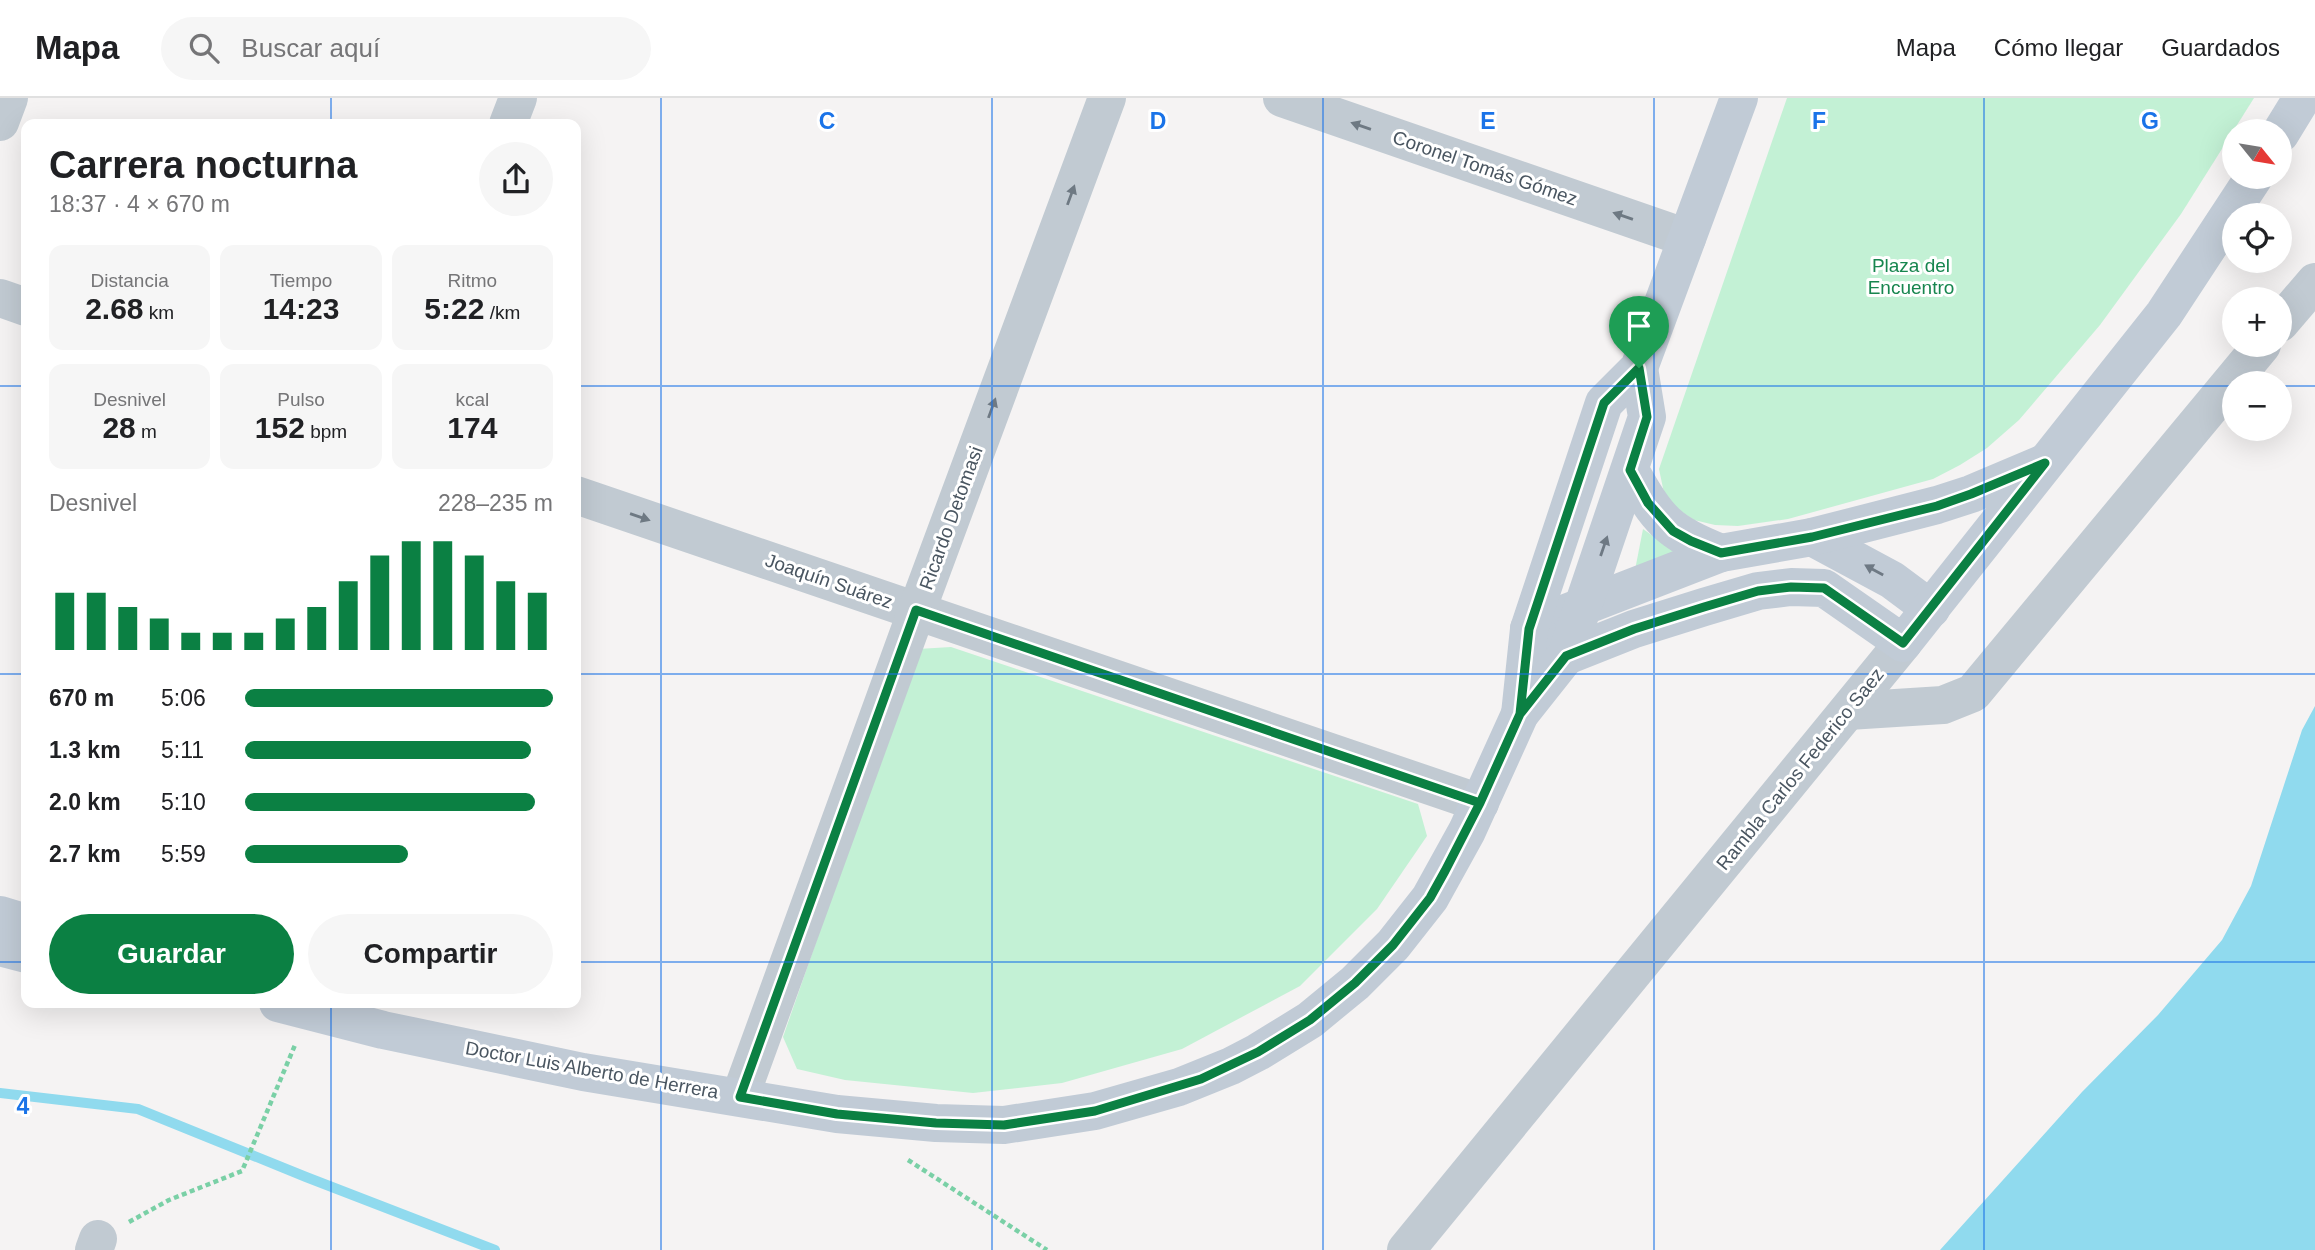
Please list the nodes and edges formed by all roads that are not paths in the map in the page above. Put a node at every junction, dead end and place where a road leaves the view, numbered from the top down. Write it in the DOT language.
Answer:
graph roads {
  1 [pos="9,98"];
  2 [pos="518,98"];
  3 [pos="1107,98"];
  4 [pos="1282,98"];
  5 [pos="1739,98"];
  6 [pos="2302,98"];
  7 [pos="510,119"];
  8 [pos="2289,119"];
  9 [pos="0,122"];
  10 [pos="2246,189"];
  11 [pos="1687,238"];
  12 [pos="2315,282"];
  13 [pos="0,298"];
  14 [pos="21,305"];
  15 [pos="2292,309"];
  16 [pos="2252,357"];
  17 [pos="1639,368"];
  18 [pos="2045,463"];
  19 [pos="1630,470"];
  20 [pos="581,497"];
  21 [pos="1812,537"];
  22 [pos="1721,553"];
  23 [pos="1583,606"];
  24 [pos="1931,609"];
  25 [pos="916,610"];
  26 [pos="1529,629"];
  27 [pos="1903,643"];
  28 [pos="1566,656"];
  29 [pos="1848,711"];
  30 [pos="1520,714"];
  31 [pos="1480,803"];
  32 [pos="0,915"];
  33 [pos="21,921"];
  34 [pos="0,947"];
  35 [pos="21,953"];
  36 [pos="297,1008"];
  37 [pos="740,1097"];
  38 [pos="1406,1250"];
  1 -- 9 [label="street"];
  2 -- 7 [label="street"];
  25 -- 3 [label="street, Ricardo Detomasi, one-way"];
  11 -- 4 [label="street, Coronel Tomás Gómez, one-way"];
  5 -- 11 [label="street, Doctor Luis Alberto de Herrera"];
  6 -- 8 [label="street"];
  10 -- 18 [label="street, Rambla Carlos Federico Saez"];
  11 -- 17 [label="street, Doctor Luis Alberto de Herrera"];
  12 -- 15 [label="street"];
  13 -- 14 [label="street"];
  16 -- 29 [label="street"];
  17 -- 19 [label="street, Doctor Luis Alberto de Herrera"];
  17 -- 26 [label="street, Doctor Luis Alberto de Herrera"];
  18 -- 21 [label="street"];
  18 -- 24 [label="street, Rambla Carlos Federico Saez"];
  19 -- 22 [label="street"];
  23 -- 19 [label="street, Doctor Luis Alberto de Herrera, one-way"];
  20 -- 25 [label="street, Joaquín Suárez, one-way"];
  21 -- 22 [label="street"];
  24 -- 21 [label="street, one-way"];
  22 -- 23 [label="street"];
  23 -- 26 [label="street"];
  23 -- 28 [label="street, Doctor Luis Alberto de Herrera"];
  24 -- 27 [label="street, Rambla Carlos Federico Saez"];
  25 -- 31 [label="street, Joaquín Suárez"];
  25 -- 37 [label="street, Ricardo Detomasi"];
  26 -- 28 [label="street"];
  26 -- 30 [label="street, Doctor Luis Alberto de Herrera"];
  27 -- 28 [label="street"];
  27 -- 29 [label="street, Rambla Carlos Federico Saez"];
  28 -- 30 [label="street, Doctor Luis Alberto de Herrera"];
  29 -- 38 [label="street, Rambla Carlos Federico Saez"];
  30 -- 31 [label="street, Doctor Luis Alberto de Herrera"];
  31 -- 37 [label="street, Doctor Luis Alberto de Herrera"];
  32 -- 33 [label="street"];
  34 -- 35 [label="street"];
  36 -- 37 [label="street, Doctor Luis Alberto de Herrera"];
}
